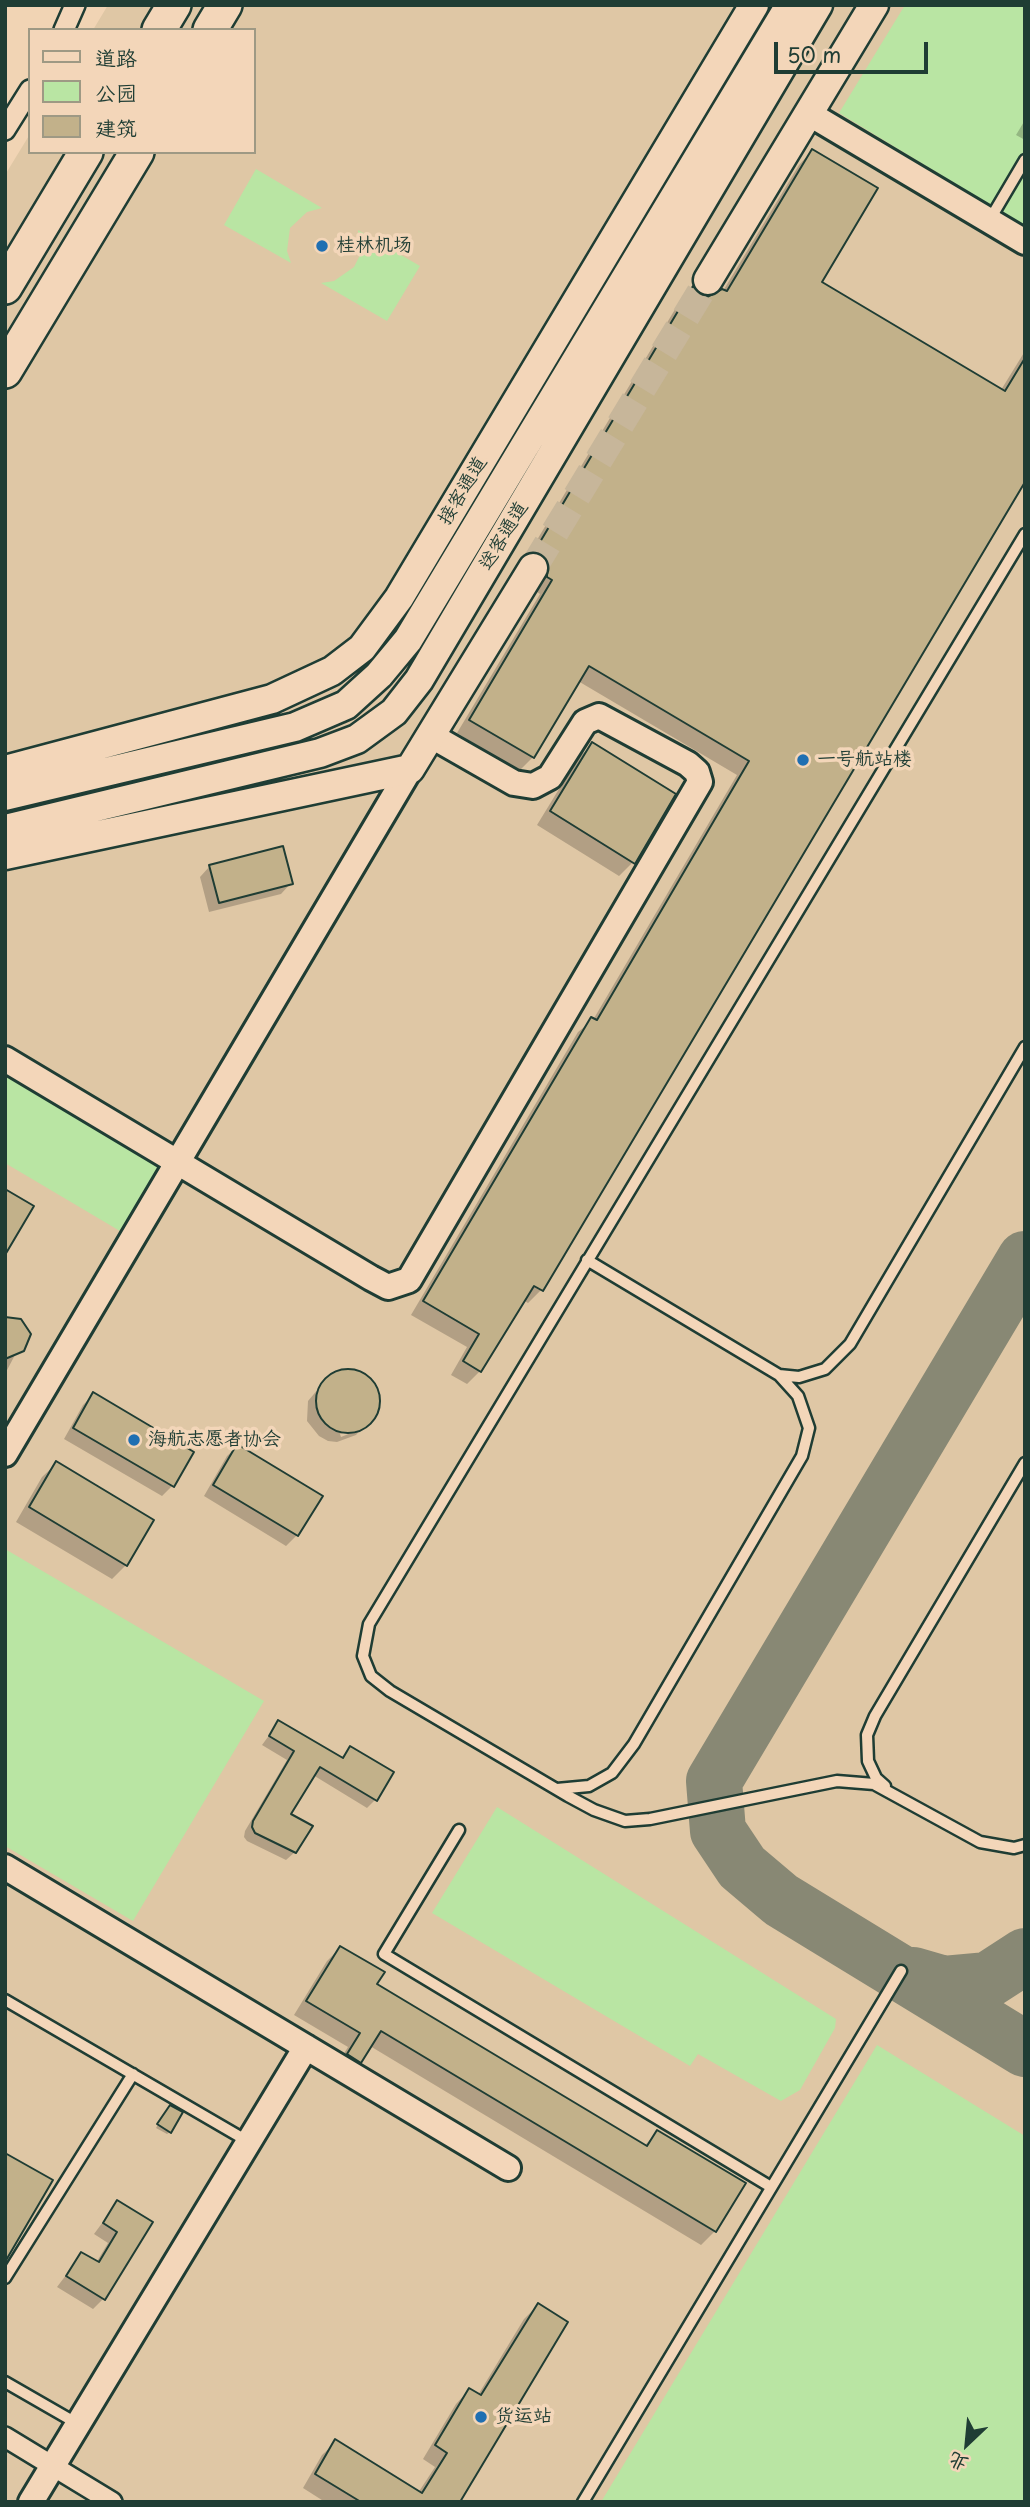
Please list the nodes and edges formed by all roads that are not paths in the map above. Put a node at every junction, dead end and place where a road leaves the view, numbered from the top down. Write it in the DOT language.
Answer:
graph roads {
  1 [pos="75,5"];
  2 [pos="174,5"];
  3 [pos="225,5"];
  4 [pos="754,5"];
  5 [pos="790,5"];
  6 [pos="818,5"];
  7 [pos="874,5"];
  8 [pos="65,28"];
  9 [pos="160,28"];
  10 [pos="211,28"];
  11 [pos="28,93"];
  12 [pos="808,113"];
  13 [pos="5,130"];
  14 [pos="85,154"];
  15 [pos="136,154"];
  16 [pos="1025,160"];
  17 [pos="988,221"];
  18 [pos="1025,242"];
  19 [pos="708,280"];
  20 [pos="5,287"];
  21 [pos="5,371"];
  22 [pos="1025,534"];
  23 [pos="533,568"];
  24 [pos="430,735"];
  25 [pos="410,769"];
  26 [pos="5,770"];
  27 [pos="5,796"];
  28 [pos="5,829"];
  29 [pos="5,855"];
  30 [pos="1025,1047"];
  31 [pos="5,1059"];
  32 [pos="178,1161"];
  33 [pos="587,1260"];
  34 [pos="779,1375"];
  35 [pos="5,1454"];
  36 [pos="1025,1462"];
  37 [pos="556,1789"];
  38 [pos="897,1795"];
  39 [pos="459,1830"];
  40 [pos="1025,1845"];
  41 [pos="5,1867"];
  42 [pos="901,1971"];
  43 [pos="5,2000"];
  44 [pos="306,2047"];
  45 [pos="133,2074"];
  46 [pos="248,2142"];
  47 [pos="508,2168"];
  48 [pos="771,2187"];
  49 [pos="5,2278"];
  50 [pos="5,2382"];
  51 [pos="78,2424"];
  52 [pos="5,2437"];
  53 [pos="53,2465"];
  54 [pos="31,2502"];
  55 [pos="112,2502"];
  56 [pos="583,2502"];
  1 -- 8 [label="street"];
  2 -- 9 [label="highway"];
  3 -- 10 [label="highway"];
  4 -- 26 [label="main road, 接客通道"];
  5 -- 27 [label="main road, 送客通道"];
  6 -- 28 [label="main road, 送客通道"];
  7 -- 12 [label="main road"];
  11 -- 13 [label="street"];
  12 -- 17 [label="street"];
  12 -- 19 [label="main road"];
  14 -- 20 [label="highway"];
  15 -- 21 [label="highway"];
  16 -- 17 [label="lane"];
  17 -- 18 [label="street"];
  22 -- 33 [label="lane"];
  23 -- 24 [label="main road"];
  24 -- 25 [label="main road"];
  24 -- 32 [label="street"];
  25 -- 29 [label="main road"];
  25 -- 32 [label="street"];
  30 -- 34 [label="lane"];
  31 -- 32 [label="street"];
  32 -- 35 [label="street"];
  33 -- 34 [label="lane"];
  33 -- 37 [label="lane"];
  34 -- 37 [label="lane"];
  36 -- 38 [label="lane"];
  37 -- 38 [label="lane"];
  38 -- 40 [label="lane"];
  39 -- 48 [label="lane"];
  41 -- 44 [label="street"];
  42 -- 48 [label="lane"];
  43 -- 45 [label="lane"];
  44 -- 46 [label="street"];
  44 -- 47 [label="street"];
  45 -- 46 [label="lane"];
  45 -- 49 [label="lane"];
  46 -- 51 [label="street"];
  48 -- 56 [label="lane"];
  50 -- 51 [label="lane"];
  51 -- 53 [label="street"];
  52 -- 53 [label="street"];
  53 -- 54 [label="street"];
  53 -- 55 [label="street"];
}
